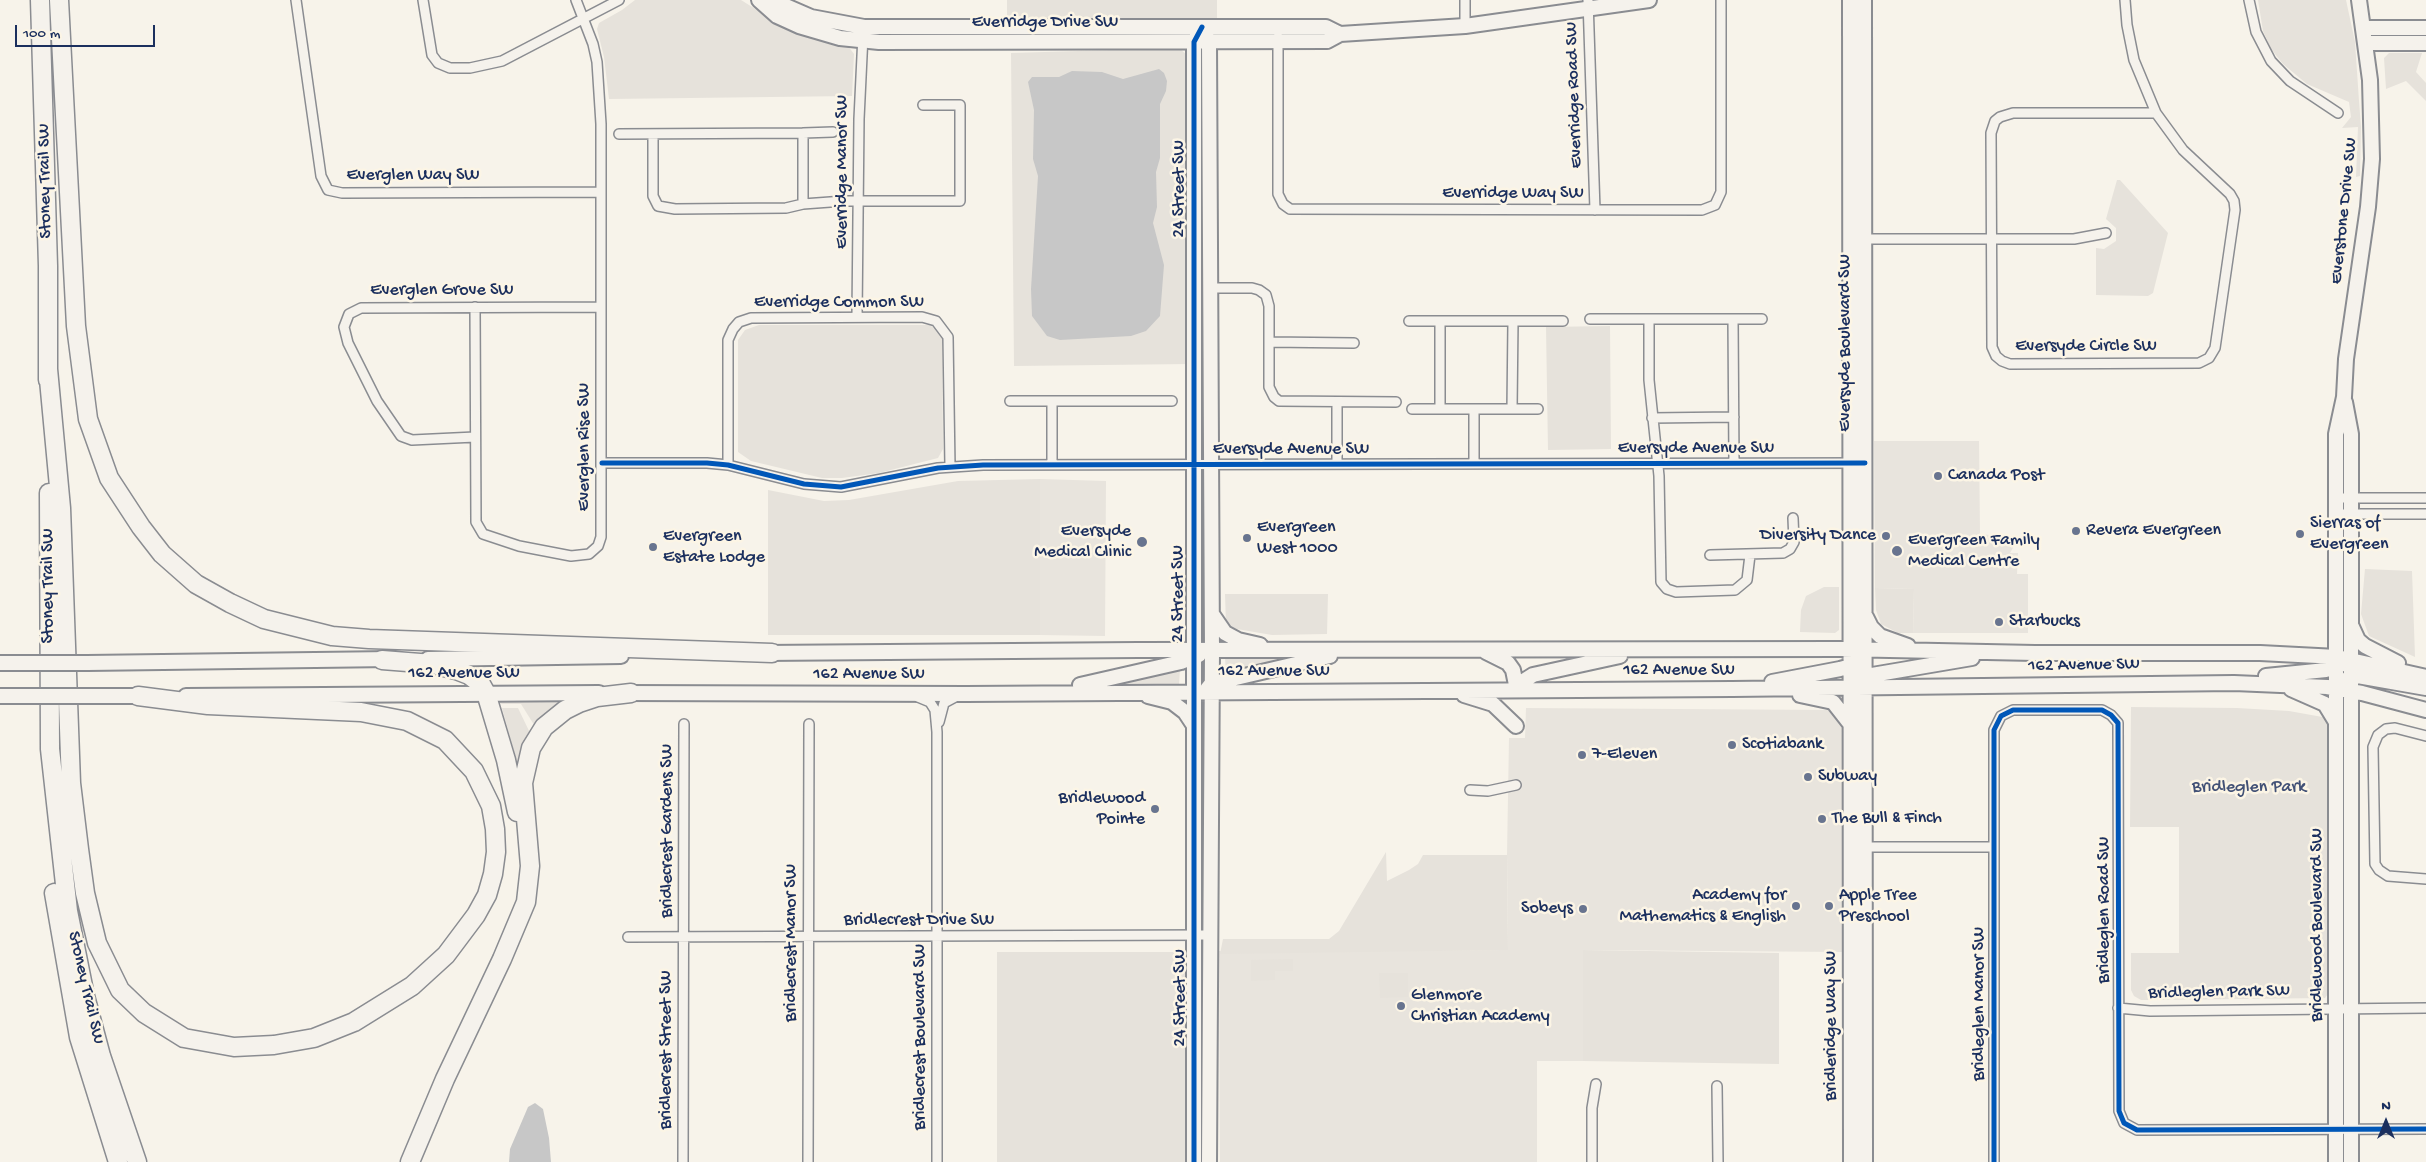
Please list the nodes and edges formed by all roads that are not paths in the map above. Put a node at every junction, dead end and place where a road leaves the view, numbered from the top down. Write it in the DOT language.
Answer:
graph roads {
  1 [pos="40,0"];
  2 [pos="59,0"];
  3 [pos="296,0"];
  4 [pos="423,0"];
  5 [pos="576,0"];
  6 [pos="619,0"];
  7 [pos="764,0"];
  8 [pos="1465,0"];
  9 [pos="1649,0"];
  10 [pos="1721,0"];
  11 [pos="1850,0"];
  12 [pos="1864,0"];
  13 [pos="2125,0"];
  14 [pos="2249,0"];
  15 [pos="2359,0"];
  16 [pos="1589,4"];
  17 [pos="584,19"];
  18 [pos="1465,26"];
  19 [pos="1202,27"];
  20 [pos="1278,27"];
  21 [pos="2364,28"];
  22 [pos="2426,28"];
  23 [pos="863,34"];
  24 [pos="1340,34"];
  25 [pos="1008,35"];
  26 [pos="1194,42"];
  27 [pos="1209,42"];
  28 [pos="1278,42"];
  29 [pos="2426,42"];
  30 [pos="2366,43"];
  31 [pos="924,105"];
  32 [pos="2156,113"];
  33 [pos="2338,113"];
  34 [pos="833,132"];
  35 [pos="802,133"];
  36 [pos="619,134"];
  37 [pos="653,134"];
  38 [pos="602,192"];
  39 [pos="859,200"];
  40 [pos="803,204"];
  41 [pos="1595,210"];
  42 [pos="2106,233"];
  43 [pos="1858,239"];
  44 [pos="1991,239"];
  45 [pos="1209,288"];
  46 [pos="475,307"];
  47 [pos="601,307"];
  48 [pos="857,317"];
  49 [pos="1590,319"];
  50 [pos="1649,319"];
  51 [pos="1733,319"];
  52 [pos="1762,319"];
  53 [pos="1409,321"];
  54 [pos="1440,321"];
  55 [pos="1513,321"];
  56 [pos="1564,321"];
  57 [pos="1269,342"];
  58 [pos="1354,343"];
  59 [pos="48,369"];
  60 [pos="2344,396"];
  61 [pos="1010,401"];
  62 [pos="1052,401"];
  63 [pos="1172,401"];
  64 [pos="1337,402"];
  65 [pos="1396,402"];
  66 [pos="1412,409"];
  67 [pos="1440,409"];
  68 [pos="1474,409"];
  69 [pos="1512,409"];
  70 [pos="1538,409"];
  71 [pos="1734,417"];
  72 [pos="1652,418"];
  73 [pos="475,437"];
  74 [pos="602,463"];
  75 [pos="1657,463"];
  76 [pos="1734,463"];
  77 [pos="1858,463"];
  78 [pos="1193,464"];
  79 [pos="1209,464"];
  80 [pos="1337,464"];
  81 [pos="1474,464"];
  82 [pos="728,465"];
  83 [pos="1052,465"];
  84 [pos="950,466"];
  85 [pos="2336,498"];
  86 [pos="2351,498"];
  87 [pos="2426,498"];
  88 [pos="2336,514"];
  89 [pos="2352,514"];
  90 [pos="2426,514"];
  91 [pos="1793,518"];
  92 [pos="1710,555"];
  93 [pos="1750,555"];
  94 [pos="1212,613"];
  95 [pos="1865,617"];
  96 [pos="2351,626"];
  97 [pos="1851,649"];
  98 [pos="1203,650"];
  99 [pos="1360,650"];
  100 [pos="1482,650"];
  101 [pos="1645,650"];
  102 [pos="1866,650"];
  103 [pos="1283,651"];
  104 [pos="1928,651"];
  105 [pos="2010,652"];
  106 [pos="772,653"];
  107 [pos="382,660"];
  108 [pos="2352,660"];
  109 [pos="0,663"];
  110 [pos="2336,663"];
  111 [pos="1851,666"];
  112 [pos="2352,675"];
  113 [pos="2426,676"];
  114 [pos="1866,681"];
  115 [pos="2234,683"];
  116 [pos="2277,684"];
  117 [pos="1851,687"];
  118 [pos="2426,688"];
  119 [pos="1732,689"];
  120 [pos="1757,689"];
  121 [pos="2337,689"];
  122 [pos="1444,690"];
  123 [pos="1517,690"];
  124 [pos="1128,691"];
  125 [pos="2352,691"];
  126 [pos="1046,692"];
  127 [pos="1203,692"];
  128 [pos="486,693"];
  129 [pos="631,693"];
  130 [pos="904,693"];
  131 [pos="971,694"];
  132 [pos="0,696"];
  133 [pos="138,696"];
  134 [pos="2426,710"];
  135 [pos="2336,723"];
  136 [pos="684,724"];
  137 [pos="809,724"];
  138 [pos="1193,724"];
  139 [pos="1516,726"];
  140 [pos="1851,726"];
  141 [pos="938,732"];
  142 [pos="2426,736"];
  143 [pos="50,749"];
  144 [pos="1516,785"];
  145 [pos="1470,790"];
  146 [pos="1851,847"];
  147 [pos="1866,847"];
  148 [pos="1994,847"];
  149 [pos="2426,879"];
  150 [pos="512,934"];
  151 [pos="1209,935"];
  152 [pos="628,937"];
  153 [pos="684,937"];
  154 [pos="808,937"];
  155 [pos="937,937"];
  156 [pos="1195,937"];
  157 [pos="1851,963"];
  158 [pos="1866,963"];
  159 [pos="2118,1008"];
  160 [pos="2336,1008"];
  161 [pos="2351,1008"];
  162 [pos="2426,1008"];
  163 [pos="1596,1084"];
  164 [pos="1717,1086"];
  165 [pos="1851,1093"];
  166 [pos="1866,1093"];
  167 [pos="2336,1130"];
  168 [pos="2351,1130"];
  169 [pos="2426,1130"];
  170 [pos="118,1162"];
  171 [pos="137,1162"];
  172 [pos="410,1162"];
  173 [pos="683,1162"];
  174 [pos="808,1162"];
  175 [pos="937,1162"];
  176 [pos="1194,1162"];
  177 [pos="1209,1162"];
  178 [pos="1592,1162"];
  179 [pos="1718,1162"];
  180 [pos="1850,1162"];
  181 [pos="1865,1162"];
  182 [pos="1994,1162"];
  183 [pos="2336,1162"];
  184 [pos="2351,1162"];
  1 -- 59 [label="highway, Stoney Trail SW"];
  2 -- 106 [label="highway"];
  3 -- 38 [label="street, Everglen Way SW"];
  4 -- 17 [label="street"];
  5 -- 17 [label="street, Everglen Rise SW"];
  6 -- 17 [label="street"];
  7 -- 23 [label="street, Everridge Drive SW"];
  8 -- 18 [label="street"];
  9 -- 16 [label="street, Everridge Drive SW"];
  10 -- 41 [label="street, Everridge Way SW"];
  11 -- 43 [label="street, Eversyde Boulevard SW"];
  12 -- 43 [label="street, Eversyde Boulevard SW"];
  13 -- 32 [label="street, Eversyde Circle SW"];
  14 -- 33 [label="street"];
  15 -- 21 [label="street, Everstone Drive SW"];
  16 -- 18 [label="street, Everridge Drive SW"];
  16 -- 41 [label="street, Everridge Road SW"];
  17 -- 38 [label="street, Everglen Rise SW"];
  18 -- 24 [label="street, Everridge Drive SW"];
  19 -- 20 [label="street, Everridge Drive SW"];
  19 -- 25 [label="street, Everridge Drive SW"];
  19 -- 26 [label="street, 24 Street SW"];
  19 -- 27 [label="street, 24 Street SW"];
  20 -- 24 [label="street, Everridge Drive SW"];
  20 -- 28 [label="street, Everridge Way SW"];
  21 -- 22 [label="street"];
  21 -- 30 [label="street, Everstone Drive SW"];
  23 -- 25 [label="street, Everridge Drive SW"];
  23 -- 39 [label="street, Everridge Manor SW"];
  24 -- 28 [label="street, Everridge Drive SW"];
  25 -- 26 [label="street, Everridge Drive SW"];
  26 -- 27 [label="street, Everridge Drive SW"];
  26 -- 78 [label="street, 24 Street SW"];
  27 -- 28 [label="street, Everridge Drive SW"];
  27 -- 45 [label="street, 24 Street SW"];
  28 -- 41 [label="street, Everridge Way SW"];
  29 -- 30 [label="street"];
  30 -- 60 [label="street, Everstone Drive SW"];
  31 -- 39 [label="street"];
  32 -- 44 [label="street, Eversyde Circle SW"];
  32 -- 44 [label="street, Eversyde Circle SW"];
  34 -- 35 [label="street"];
  35 -- 37 [label="street"];
  35 -- 40 [label="street"];
  36 -- 37 [label="street"];
  37 -- 40 [label="street"];
  38 -- 47 [label="street, Everglen Rise SW"];
  39 -- 40 [label="street"];
  39 -- 48 [label="street, Everridge Manor SW"];
  42 -- 44 [label="street"];
  43 -- 44 [label="street"];
  43 -- 77 [label="street, Eversyde Boulevard SW"];
  45 -- 57 [label="street"];
  45 -- 79 [label="street, 24 Street SW"];
  46 -- 47 [label="street, Everglen Grove SW"];
  46 -- 73 [label="street, Everglen Rise SW"];
  46 -- 73 [label="street, Everglen Grove SW"];
  47 -- 74 [label="street, Everglen Rise SW"];
  48 -- 82 [label="street, Everridge Common SW"];
  48 -- 84 [label="street, Everridge Common SW"];
  49 -- 50 [label="street"];
  50 -- 51 [label="street"];
  50 -- 72 [label="street"];
  51 -- 52 [label="street"];
  51 -- 71 [label="street"];
  53 -- 54 [label="street"];
  54 -- 55 [label="street"];
  54 -- 67 [label="street"];
  55 -- 56 [label="street"];
  55 -- 69 [label="street"];
  57 -- 58 [label="street"];
  57 -- 64 [label="street"];
  59 -- 133 [label="highway"];
  59 -- 143 [label="highway, Stoney Trail SW"];
  60 -- 85 [label="street, Everstone Drive SW"];
  60 -- 86 [label="street, Everstone Drive SW"];
  61 -- 62 [label="street"];
  62 -- 63 [label="street"];
  62 -- 83 [label="street"];
  64 -- 65 [label="street"];
  64 -- 80 [label="street"];
  66 -- 67 [label="street"];
  67 -- 68 [label="street"];
  68 -- 69 [label="street"];
  68 -- 81 [label="street"];
  69 -- 70 [label="street"];
  71 -- 72 [label="street"];
  71 -- 76 [label="street"];
  72 -- 75 [label="street"];
  73 -- 74 [label="street, Everglen Rise SW"];
  74 -- 82 [label="street, Eversyde Avenue SW"];
  75 -- 76 [label="street, Eversyde Avenue SW"];
  75 -- 81 [label="street, Eversyde Avenue SW"];
  75 -- 93 [label="street"];
  76 -- 77 [label="street, Eversyde Avenue SW"];
  77 -- 95 [label="street, Eversyde Boulevard SW"];
  77 -- 97 [label="street, Eversyde Boulevard SW"];
  78 -- 79 [label="street, Eversyde Avenue SW"];
  78 -- 83 [label="street, Eversyde Avenue SW"];
  78 -- 98 [label="street, 24 Street SW"];
  79 -- 80 [label="street, Eversyde Avenue SW"];
  79 -- 94 [label="street, 24 Street SW"];
  80 -- 81 [label="street, Eversyde Avenue SW"];
  82 -- 84 [label="street, Eversyde Avenue SW"];
  83 -- 84 [label="street, Eversyde Avenue SW"];
  85 -- 86 [label="street"];
  85 -- 88 [label="street, Everstone Drive SW"];
  86 -- 87 [label="street"];
  86 -- 89 [label="street, Everstone Drive SW"];
  88 -- 89 [label="street"];
  88 -- 110 [label="street, Everstone Drive SW"];
  89 -- 90 [label="street"];
  89 -- 96 [label="street, Everstone Drive SW"];
  91 -- 93 [label="street"];
  92 -- 93 [label="street"];
  94 -- 98 [label="street, 24 Street SW"];
  94 -- 103 [label="street"];
  95 -- 102 [label="street, Eversyde Boulevard SW"];
  95 -- 104 [label="street"];
  96 -- 108 [label="street, Everstone Drive SW"];
  96 -- 113 [label="street"];
  97 -- 101 [label="street, 162 Avenue SW"];
  97 -- 102 [label="street, 162 Avenue SW"];
  97 -- 111 [label="street, Bridleridge Way SW"];
  98 -- 103 [label="street, 162 Avenue SW"];
  98 -- 106 [label="street, 162 Avenue SW"];
  98 -- 126 [label="street"];
  98 -- 127 [label="street, 24 Street SW"];
  98 -- 127 [label="street, 24 Street SW"];
  99 -- 100 [label="street, 162 Avenue SW"];
  99 -- 103 [label="street, 162 Avenue SW"];
  99 -- 127 [label="street"];
  100 -- 101 [label="street, 162 Avenue SW"];
  100 -- 123 [label="street"];
  101 -- 123 [label="street"];
  102 -- 104 [label="street, 162 Avenue SW"];
  102 -- 111 [label="street"];
  102 -- 114 [label="street, Eversyde Boulevard SW"];
  104 -- 105 [label="street, 162 Avenue SW"];
  105 -- 110 [label="street, 162 Avenue SW"];
  105 -- 114 [label="street"];
  106 -- 107 [label="street, 162 Avenue SW"];
  107 -- 109 [label="street, 162 Avenue SW, bridge"];
  107 -- 128 [label="highway"];
  108 -- 110 [label="street, 162 Avenue SW"];
  108 -- 112 [label="street, Everstone Drive SW"];
  108 -- 113 [label="street, 162 Avenue SW"];
  110 -- 115 [label="street"];
  110 -- 121 [label="street, Everstone Drive SW"];
  111 -- 117 [label="street, Bridleridge Way SW"];
  111 -- 119 [label="street"];
  112 -- 118 [label="street"];
  112 -- 121 [label="street"];
  112 -- 125 [label="street, Bridlewood Boulevard SW"];
  114 -- 115 [label="street, 162 Avenue SW"];
  114 -- 117 [label="street"];
  114 -- 147 [label="street, Bridleridge Way SW"];
  115 -- 116 [label="street, 162 Avenue SW"];
  116 -- 121 [label="street, 162 Avenue SW"];
  116 -- 135 [label="street"];
  117 -- 120 [label="street, 162 Avenue SW"];
  117 -- 140 [label="street, Bridleridge Way SW"];
  119 -- 120 [label="street, 162 Avenue SW"];
  119 -- 123 [label="street, 162 Avenue SW"];
  120 -- 140 [label="street"];
  121 -- 125 [label="street, 162 Avenue SW"];
  121 -- 135 [label="street, Bridlewood Boulevard SW"];
  122 -- 123 [label="street, 162 Avenue SW"];
  122 -- 127 [label="street, 162 Avenue SW"];
  122 -- 139 [label="street"];
  124 -- 126 [label="street, 162 Avenue SW"];
  124 -- 127 [label="street, 162 Avenue SW"];
  124 -- 138 [label="street"];
  125 -- 134 [label="street, 162 Avenue SW"];
  125 -- 161 [label="street, Bridlewood Boulevard SW"];
  126 -- 131 [label="street, 162 Avenue SW"];
  127 -- 138 [label="street, 24 Street SW"];
  127 -- 151 [label="street, 24 Street SW"];
  128 -- 129 [label="street, 162 Avenue SW"];
  128 -- 133 [label="street, 162 Avenue SW"];
  128 -- 150 [label="highway"];
  129 -- 130 [label="street, 162 Avenue SW"];
  129 -- 150 [label="highway"];
  130 -- 131 [label="street, 162 Avenue SW"];
  130 -- 141 [label="street"];
  131 -- 141 [label="street"];
  132 -- 133 [label="street, 162 Avenue SW, bridge"];
  135 -- 160 [label="street, Bridlewood Boulevard SW"];
  136 -- 153 [label="street, Bridlecrest Gardens SW"];
  137 -- 154 [label="street, Bridlecrest Manor SW"];
  138 -- 156 [label="street, 24 Street SW"];
  140 -- 146 [label="street, Bridleridge Way SW"];
  141 -- 155 [label="street, Bridlecrest Boulevard SW"];
  142 -- 149 [label="street"];
  143 -- 170 [label="highway"];
  143 -- 171 [label="highway, Stoney Trail SW"];
  144 -- 145 [label="street"];
  146 -- 147 [label="street"];
  146 -- 157 [label="street, Bridleridge Way SW"];
  147 -- 148 [label="street"];
  147 -- 158 [label="street, Bridleridge Way SW"];
  148 -- 159 [label="street, Bridleglen Road SW"];
  148 -- 182 [label="street, Bridleglen Manor SW"];
  150 -- 172 [label="highway"];
  151 -- 156 [label="street, Bridlecrest Drive SW"];
  151 -- 177 [label="street, 24 Street SW"];
  152 -- 153 [label="street, Bridlecrest Drive SW"];
  153 -- 154 [label="street, Bridlecrest Drive SW"];
  153 -- 173 [label="street, Bridlecrest Street SW"];
  154 -- 155 [label="street, Bridlecrest Drive SW"];
  154 -- 174 [label="street, Bridlecrest Manor SW"];
  155 -- 156 [label="street, Bridlecrest Drive SW"];
  155 -- 175 [label="street, Bridlecrest Boulevard SW"];
  156 -- 176 [label="street, 24 Street SW"];
  157 -- 158 [label="street"];
  157 -- 165 [label="street, Bridleridge Way SW"];
  158 -- 166 [label="street, Bridleridge Way SW"];
  159 -- 160 [label="street, Bridleglen Park SW"];
  159 -- 167 [label="street, Bridleglen Road SW"];
  160 -- 161 [label="street, Bridleglen Park SW"];
  160 -- 167 [label="street, Bridlewood Boulevard SW"];
  161 -- 162 [label="street, Bridleglen Park SW"];
  161 -- 168 [label="street, Bridlewood Boulevard SW"];
  163 -- 178 [label="street"];
  164 -- 179 [label="street"];
  165 -- 166 [label="street"];
  165 -- 180 [label="street, Bridleridge Way SW"];
  166 -- 181 [label="street, Bridleridge Way SW"];
  167 -- 168 [label="street, Bridleglen Road SW"];
  167 -- 183 [label="street, Bridlewood Boulevard SW"];
  168 -- 169 [label="street, Bridleglen Road SW"];
  168 -- 184 [label="street, Bridlewood Boulevard SW"];
}
